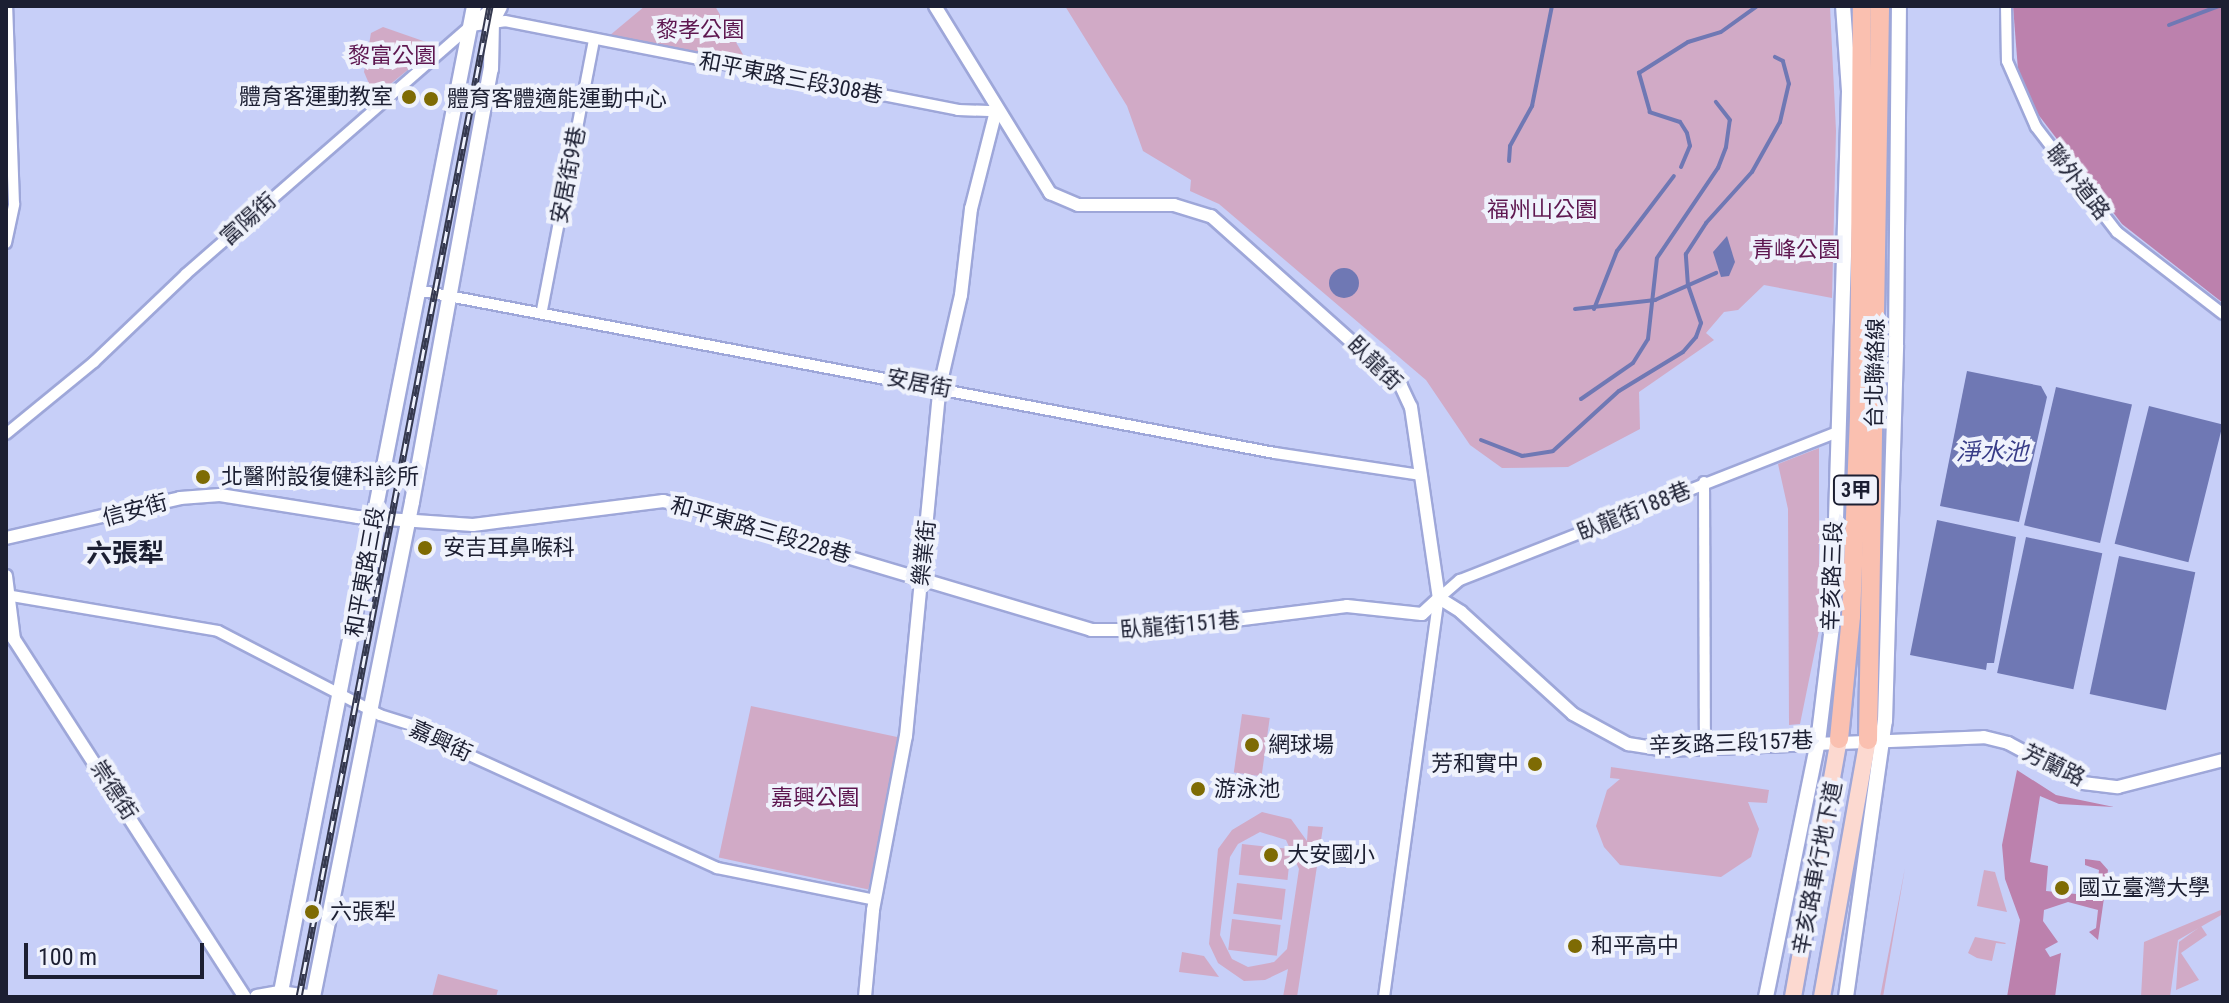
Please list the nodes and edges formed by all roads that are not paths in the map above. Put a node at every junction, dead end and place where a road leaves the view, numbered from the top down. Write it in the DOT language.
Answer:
graph roads {
  1 [pos="7,6"];
  2 [pos="474,6"];
  3 [pos="493,6"];
  4 [pos="500,6"];
  5 [pos="935,6"];
  6 [pos="1843,6"];
  7 [pos="1862,6"];
  8 [pos="1880,6"];
  9 [pos="1899,6"];
  10 [pos="2006,6"];
  11 [pos="492,22"];
  12 [pos="470,27"];
  13 [pos="594,41"];
  14 [pos="996,111"];
  15 [pos="1869,242"];
  16 [pos="6,243"];
  17 [pos="417,290"];
  18 [pos="450,292"];
  19 [pos="542,310"];
  20 [pos="2223,314"];
  21 [pos="940,386"];
  22 [pos="1836,433"];
  23 [pos="6,434"];
  24 [pos="1421,475"];
  25 [pos="1704,482"];
  26 [pos="374,519"];
  27 [pos="408,521"];
  28 [pos="6,538"];
  29 [pos="6,576"];
  30 [pos="922,576"];
  31 [pos="9,594"];
  32 [pos="1439,598"];
  33 [pos="10,641"];
  34 [pos="343,693"];
  35 [pos="370,710"];
  36 [pos="1839,739"];
  37 [pos="1876,740"];
  38 [pos="1818,742"];
  39 [pos="1705,747"];
  40 [pos="2223,760"];
  41 [pos="875,900"];
  42 [pos="280,995"];
  43 [pos="245,997"];
  44 [pos="257,997"];
  45 [pos="310,997"];
  46 [pos="865,997"];
  47 [pos="1384,997"];
  48 [pos="1766,997"];
  49 [pos="1793,997"];
  50 [pos="1822,997"];
  51 [pos="1846,997"];
  1 -- 16 [label="street"];
  2 -- 12 [label="main road, 和平東路三段"];
  3 -- 12 [label="street, 富陽街"];
  4 -- 11 [label="main road, 和平東路三段"];
  5 -- 14 [label="street, 臥龍街"];
  6 -- 22 [label="main road, 辛亥路三段"];
  7 -- 15 [label="highway, 台北聯絡線 / 3甲"];
  8 -- 15 [label="highway, 台北聯絡線 / 3甲"];
  9 -- 37 [label="main road"];
  10 -- 20 [label="street, 聯外道路"];
  11 -- 12 [label="street"];
  11 -- 13 [label="street, 和平東路三段308巷"];
  11 -- 18 [label="main road, 和平東路三段"];
  12 -- 17 [label="main road, 和平東路三段"];
  12 -- 23 [label="street, 富陽街"];
  13 -- 14 [label="street, 和平東路三段308巷"];
  13 -- 19 [label="street, 安居街9巷"];
  14 -- 21 [label="street, 樂業街"];
  14 -- 24 [label="street, 臥龍街"];
  15 -- 36 [label="highway, 台北聯絡線 / 3甲"];
  15 -- 37 [label="highway, 台北聯絡線 / 3甲"];
  17 -- 18 [label="street, 安居街"];
  17 -- 26 [label="main road, 和平東路三段"];
  18 -- 19 [label="street, 安居街"];
  18 -- 27 [label="main road, 和平東路三段"];
  19 -- 21 [label="street, 安居街"];
  21 -- 24 [label="street, 安居街"];
  21 -- 30 [label="street, 樂業街"];
  22 -- 25 [label="street, 臥龍街188巷"];
  22 -- 38 [label="main road, 辛亥路三段"];
  24 -- 32 [label="street, 臥龍街"];
  25 -- 32 [label="street, 臥龍街188巷"];
  25 -- 39 [label="street"];
  26 -- 27 [label="street, 信安街"];
  26 -- 28 [label="street, 信安街"];
  26 -- 34 [label="main road, 和平東路三段"];
  27 -- 30 [label="street, 和平東路三段228巷"];
  27 -- 35 [label="main road, 和平東路三段"];
  29 -- 31 [label="street, 崇德街"];
  30 -- 32 [label="street, 臥龍街151巷"];
  30 -- 41 [label="street, 樂業街"];
  31 -- 33 [label="street, 崇德街"];
  31 -- 34 [label="street, 嘉興街"];
  32 -- 39 [label="street, 辛亥路三段157巷"];
  32 -- 47 [label="street, 臥龍街"];
  33 -- 43 [label="street, 崇德街"];
  34 -- 35 [label="street, 嘉興街"];
  34 -- 42 [label="main road, 和平東路三段"];
  35 -- 41 [label="street, 嘉興街"];
  35 -- 45 [label="main road, 和平東路三段"];
  36 -- 37 [label="street, 辛亥路三段157巷"];
  36 -- 38 [label="street, 辛亥路三段157巷"];
  36 -- 49 [label="main road, 辛亥路車行地下道"];
  37 -- 40 [label="street, 芳蘭路"];
  37 -- 50 [label="main road, 辛亥路車行地下道"];
  37 -- 51 [label="main road"];
  38 -- 39 [label="street, 辛亥路三段157巷"];
  38 -- 48 [label="main road, 辛亥路三段"];
  41 -- 46 [label="street, 樂業街"];
  42 -- 44 [label="main road"];
  42 -- 45 [label="main road"];
}
